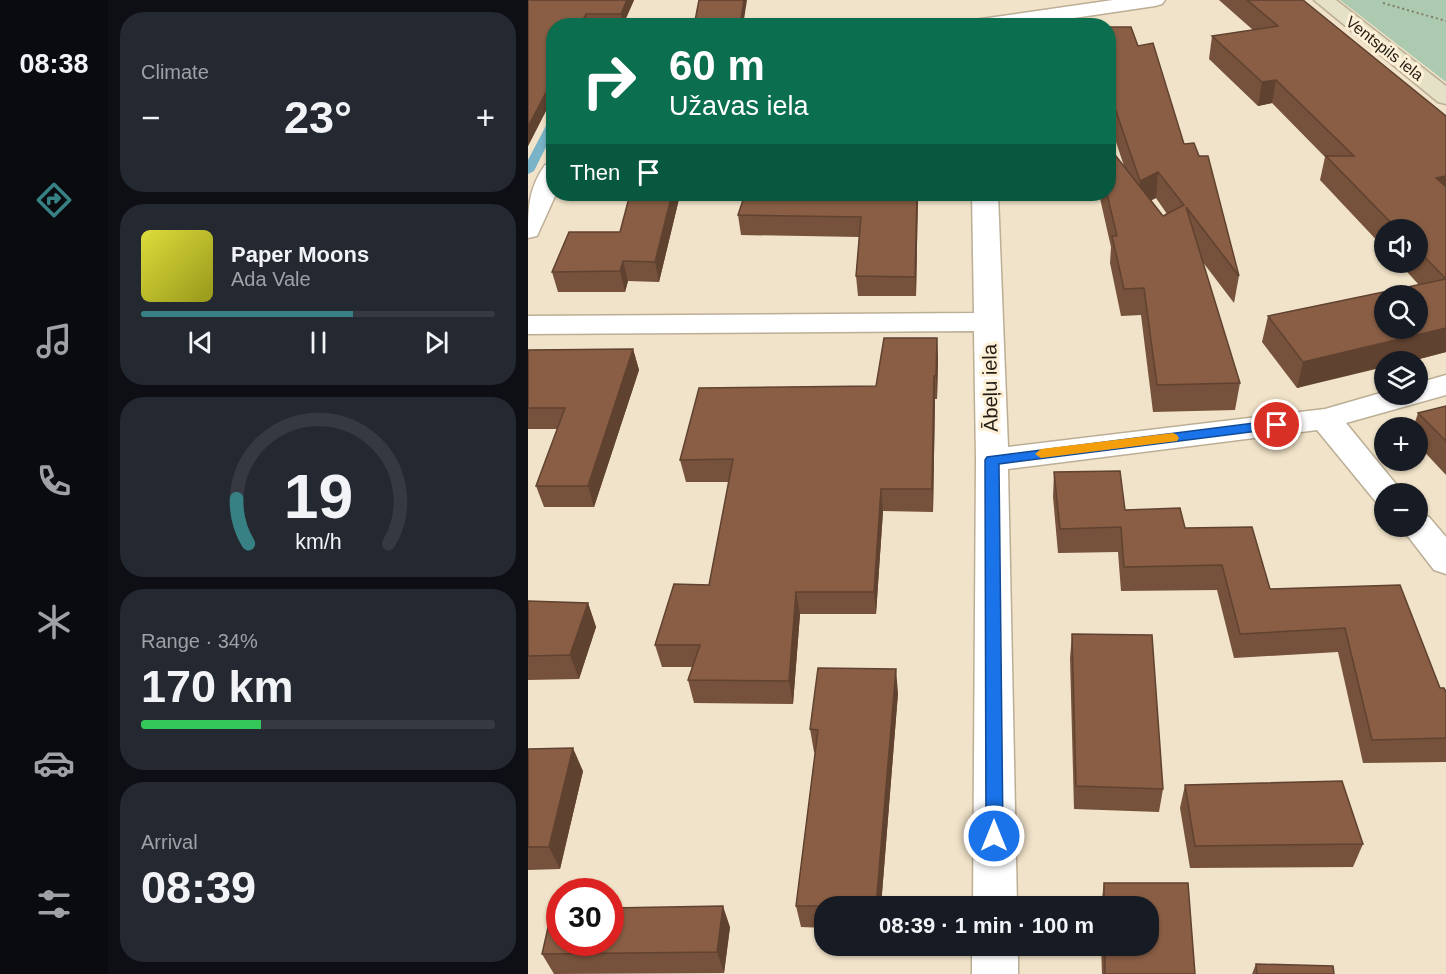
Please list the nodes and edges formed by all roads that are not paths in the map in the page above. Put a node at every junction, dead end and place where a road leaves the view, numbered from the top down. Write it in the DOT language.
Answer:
graph roads {
  1 [pos="1155,0"];
  2 [pos="1324,0"];
  3 [pos="1029,18"];
  4 [pos="1446,97"];
  5 [pos="546,188"];
  6 [pos="985,201"];
  7 [pos="528,230"];
  8 [pos="989,322"];
  9 [pos="528,325"];
  10 [pos="1446,385"];
  11 [pos="1428,390"];
  12 [pos="1374,405"];
  13 [pos="1325,419"];
  14 [pos="992,460"];
  15 [pos="1379,483"];
  16 [pos="1426,537"];
  17 [pos="1446,561"];
  18 [pos="995,896"];
  19 [pos="995,956"];
  20 [pos="995,974"];
  1 -- 3 [label="street"];
  2 -- 4 [label="street, Ventspils iela"];
  5 -- 7 [label="street"];
  6 -- 8 [label="street, Ābeļu iela"];
  8 -- 9 [label="street"];
  8 -- 14 [label="street, Ābeļu iela"];
  10 -- 11 [label="street"];
  12 -- 13 [label="street"];
  13 -- 14 [label="street"];
  13 -- 15 [label="street"];
  14 -- 18 [label="street, Ābeļu iela"];
  16 -- 17 [label="street"];
  19 -- 20 [label="street"];
}
